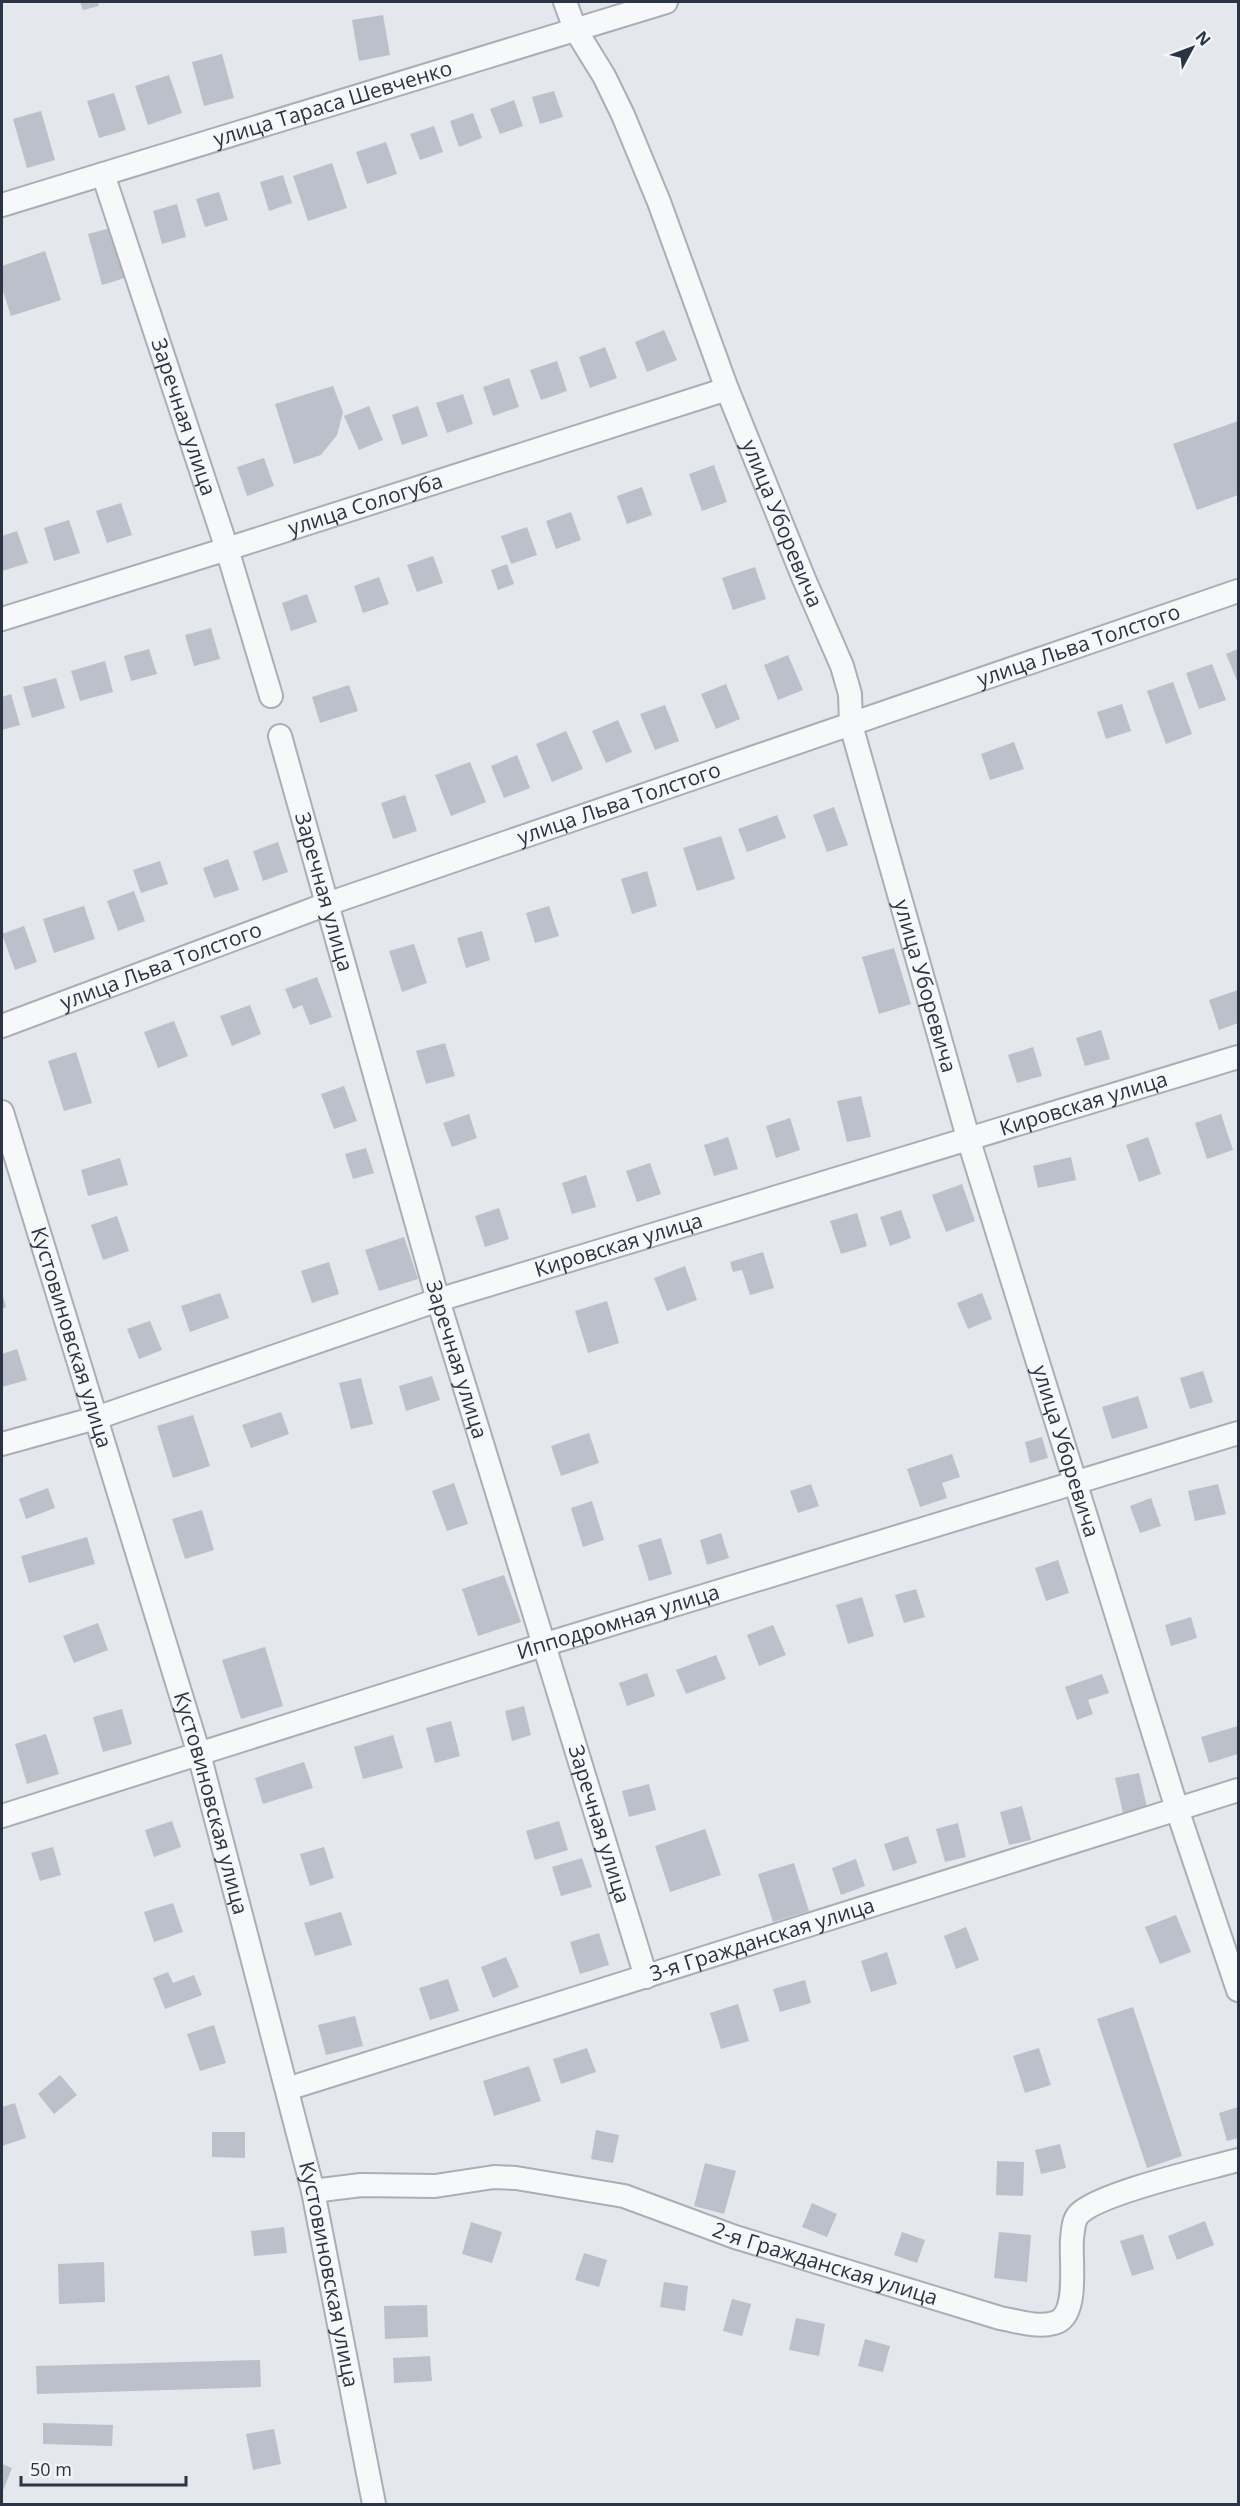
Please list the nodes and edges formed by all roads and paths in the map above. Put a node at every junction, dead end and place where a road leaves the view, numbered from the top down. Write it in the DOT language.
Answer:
graph roads {
  1 [pos="565,2"];
  2 [pos="666,2"];
  3 [pos="575,29"];
  4 [pos="103,174"];
  5 [pos="2,205"];
  6 [pos="727,389"];
  7 [pos="227,549"];
  8 [pos="1239,591"];
  9 [pos="2,619"];
  10 [pos="271,696"];
  11 [pos="850,724"];
  12 [pos="280,736"];
  13 [pos="327,904"];
  14 [pos="2,1026"];
  15 [pos="1239,1057"];
  16 [pos="2,1112"];
  17 [pos="969,1141"];
  18 [pos="438,1300"];
  19 [pos="96,1418"];
  20 [pos="1239,1433"];
  21 [pos="2,1444"];
  22 [pos="1074,1483"];
  23 [pos="546,1644"];
  24 [pos="199,1754"];
  25 [pos="1239,1790"];
  26 [pos="1177,1809"];
  27 [pos="2,1815"];
  28 [pos="646,1977"];
  29 [pos="1239,1989"];
  30 [pos="287,2089"];
  31 [pos="1239,2160"];
  32 [pos="313,2191"];
  33 [pos="374,2505"];
  1 -- 3 [label="street, улица Уборевича"];
  2 -- 3 [label="street, улица Тараса Шевченко"];
  3 -- 4 [label="street, улица Тараса Шевченко"];
  3 -- 6 [label="street, улица Уборевича"];
  4 -- 5 [label="street, улица Тараса Шевченко"];
  4 -- 7 [label="street, Заречная улица"];
  6 -- 7 [label="street, улица Сологуба"];
  6 -- 11 [label="street, улица Уборевича"];
  7 -- 9 [label="street, улица Сологуба"];
  7 -- 10 [label="street, Заречная улица"];
  8 -- 11 [label="street, улица Льва Толстого"];
  11 -- 13 [label="street, улица Льва Толстого"];
  11 -- 17 [label="street, улица Уборевича"];
  12 -- 13 [label="street, Заречная улица"];
  13 -- 14 [label="street, улица Льва Толстого"];
  13 -- 18 [label="street, Заречная улица"];
  15 -- 17 [label="street, Кировская улица"];
  16 -- 19 [label="street, Кустовиновская улица"];
  17 -- 18 [label="street, Кировская улица"];
  17 -- 22 [label="street, улица Уборевича"];
  18 -- 19 [label="street, Кировская улица"];
  18 -- 23 [label="street, Заречная улица"];
  19 -- 21 [label="street, Кировская улица"];
  19 -- 24 [label="street, Кустовиновская улица"];
  20 -- 22 [label="street, Ипподромная улица"];
  22 -- 23 [label="street, Ипподромная улица"];
  22 -- 26 [label="street, улица Уборевича"];
  23 -- 24 [label="street, Ипподромная улица"];
  23 -- 28 [label="street, Заречная улица"];
  24 -- 27 [label="street, Ипподромная улица"];
  24 -- 30 [label="street, Кустовиновская улица"];
  25 -- 26 [label="street, 3-я Гражданская улица"];
  26 -- 28 [label="street, 3-я Гражданская улица"];
  26 -- 29 [label="street, улица Уборевича"];
  28 -- 30 [label="street, 3-я Гражданская улица"];
  30 -- 32 [label="street, Кустовиновская улица"];
  31 -- 32 [label="street, 2-я Гражданская улица"];
  32 -- 33 [label="street, Кустовиновская улица"];
}
